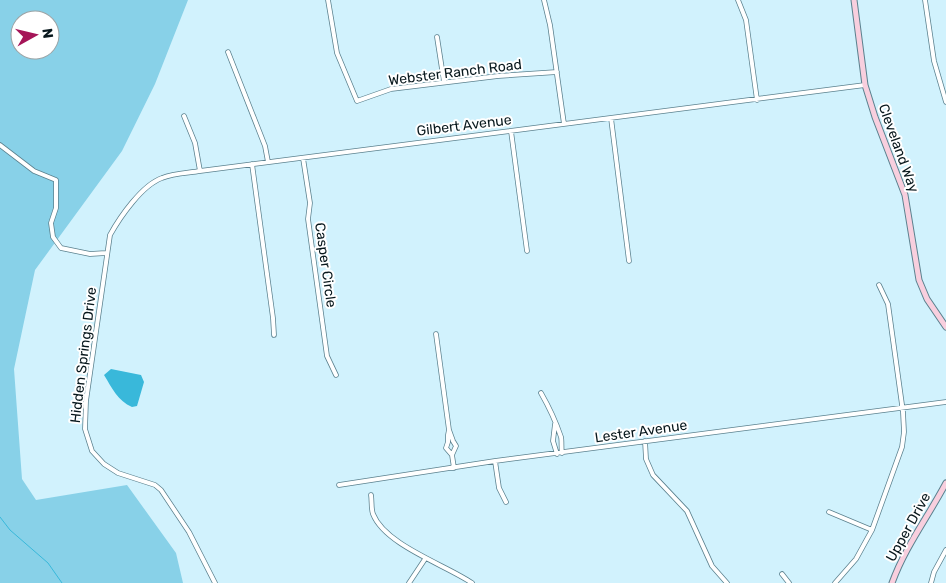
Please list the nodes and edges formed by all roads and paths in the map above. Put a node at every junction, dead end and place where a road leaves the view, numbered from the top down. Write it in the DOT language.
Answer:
graph roads {
  1 [pos="328,0"];
  2 [pos="544,0"];
  3 [pos="738,0"];
  4 [pos="854,0"];
  5 [pos="925,0"];
  6 [pos="437,37"];
  7 [pos="228,52"];
  8 [pos="557,72"];
  9 [pos="444,82"];
  10 [pos="865,85"];
  11 [pos="758,100"];
  12 [pos="946,102"];
  13 [pos="184,116"];
  14 [pos="611,118"];
  15 [pos="564,124"];
  16 [pos="511,131"];
  17 [pos="0,145"];
  18 [pos="303,158"];
  19 [pos="268,162"];
  20 [pos="252,164"];
  21 [pos="200,171"];
  22 [pos="528,251"];
  23 [pos="106,253"];
  24 [pos="629,261"];
  25 [pos="879,285"];
  26 [pos="946,327"];
  27 [pos="436,334"];
  28 [pos="274,335"];
  29 [pos="336,375"];
  30 [pos="541,393"];
  31 [pos="946,402"];
  32 [pos="903,408"];
  33 [pos="555,424"];
  34 [pos="449,430"];
  35 [pos="645,441"];
  36 [pos="560,453"];
  37 [pos="452,455"];
  38 [pos="495,461"];
  39 [pos="454,468"];
  40 [pos="946,483"];
  41 [pos="339,485"];
  42 [pos="372,495"];
  43 [pos="506,502"];
  44 [pos="829,512"];
  45 [pos="872,530"];
  46 [pos="946,550"];
  47 [pos="425,559"];
  48 [pos="782,574"];
  49 [pos="215,583"];
  50 [pos="409,583"];
  51 [pos="472,583"];
  52 [pos="727,583"];
  53 [pos="789,583"];
  54 [pos="835,583"];
  55 [pos="892,583"];
  56 [pos="931,583"];
  1 -- 9 [label="street, Webster Ranch Road"];
  2 -- 8 [label="street"];
  3 -- 11 [label="street"];
  4 -- 10 [label="street, Cleveland Way"];
  5 -- 12 [label="street"];
  6 -- 9 [label="street"];
  7 -- 19 [label="street"];
  8 -- 9 [label="street, Webster Ranch Road"];
  8 -- 15 [label="street"];
  10 -- 11 [label="street, Gilbert Avenue"];
  10 -- 26 [label="street, Cleveland Way"];
  11 -- 14 [label="street, Gilbert Avenue"];
  13 -- 21 [label="street"];
  14 -- 15 [label="street, Gilbert Avenue"];
  14 -- 24 [label="street"];
  15 -- 16 [label="street, Gilbert Avenue"];
  16 -- 18 [label="street, Gilbert Avenue"];
  16 -- 22 [label="street"];
  17 -- 23 [label="street"];
  18 -- 19 [label="street, Gilbert Avenue"];
  18 -- 29 [label="street, Casper Circle"];
  19 -- 20 [label="street, Gilbert Avenue"];
  20 -- 21 [label="street, Gilbert Avenue"];
  20 -- 28 [label="street"];
  21 -- 23 [label="street, Gilbert Avenue"];
  23 -- 49 [label="street, Hidden Springs Drive"];
  25 -- 32 [label="street"];
  27 -- 34 [label="street"];
  30 -- 33 [label="street"];
  31 -- 32 [label="street, Lester Avenue"];
  32 -- 35 [label="street, Lester Avenue"];
  32 -- 45 [label="street"];
  33 -- 36 [label="street"];
  33 -- 36 [label="street"];
  34 -- 37 [label="street"];
  34 -- 37 [label="street"];
  35 -- 36 [label="street, Lester Avenue"];
  35 -- 52 [label="street"];
  36 -- 38 [label="street, Lester Avenue"];
  37 -- 39 [label="street"];
  38 -- 39 [label="street, Lester Avenue"];
  38 -- 43 [label="street"];
  39 -- 41 [label="street, Lester Avenue"];
  40 -- 55 [label="street, Upper Drive"];
  42 -- 47 [label="street"];
  44 -- 45 [label="street"];
  45 -- 54 [label="street"];
  46 -- 56 [label="street"];
  47 -- 50 [label="street"];
  47 -- 51 [label="street"];
  48 -- 53 [label="street"];
}
